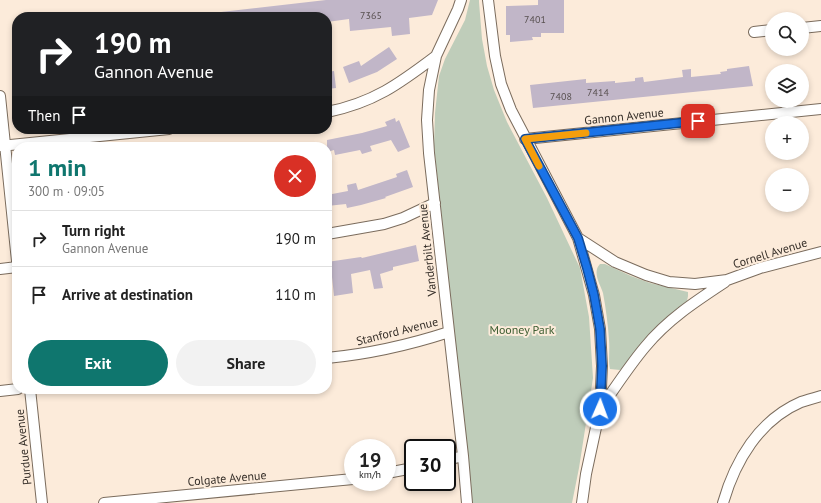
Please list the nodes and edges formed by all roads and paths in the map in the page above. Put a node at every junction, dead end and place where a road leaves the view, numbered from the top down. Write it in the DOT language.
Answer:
graph roads {
  1 [pos="461,0"];
  2 [pos="488,0"];
  3 [pos="821,26"];
  4 [pos="809,27"];
  5 [pos="765,31"];
  6 [pos="754,32"];
  7 [pos="436,56"];
  8 [pos="0,96"];
  9 [pos="821,108"];
  10 [pos="332,111"];
  11 [pos="120,134"];
  12 [pos="525,139"];
  13 [pos="42,142"];
  14 [pos="3,146"];
  15 [pos="435,203"];
  16 [pos="12,219"];
  17 [pos="332,233"];
  18 [pos="578,238"];
  19 [pos="821,252"];
  20 [pos="12,268"];
  21 [pos="0,269"];
  22 [pos="727,280"];
  23 [pos="449,332"];
  24 [pos="332,357"];
  25 [pos="12,390"];
  26 [pos="0,391"];
  27 [pos="31,394"];
  28 [pos="821,396"];
  29 [pos="600,409"];
  30 [pos="463,456"];
  31 [pos="456,458"];
  32 [pos="344,480"];
  33 [pos="42,503"];
  34 [pos="104,503"];
  35 [pos="467,503"];
  36 [pos="582,503"];
  37 [pos="723,503"];
  1 -- 7 [label="street, Vanderbilt Avenue"];
  2 -- 12 [label="street"];
  3 -- 4 [label="street"];
  5 -- 6 [label="street"];
  7 -- 10 [label="street"];
  7 -- 15 [label="street, Vanderbilt Avenue"];
  8 -- 14 [label="street"];
  9 -- 12 [label="street, Gannon Avenue"];
  11 -- 13 [label="street"];
  12 -- 18 [label="street"];
  14 -- 16 [label="street"];
  15 -- 17 [label="street"];
  15 -- 23 [label="street, Vanderbilt Avenue"];
  18 -- 22 [label="street, Cornell Avenue"];
  18 -- 29 [label="street"];
  19 -- 22 [label="street, Cornell Avenue"];
  20 -- 21 [label="street"];
  22 -- 29 [label="street, Cornell Avenue"];
  23 -- 24 [label="street, Stanford Avenue"];
  23 -- 30 [label="street, Vanderbilt Avenue"];
  25 -- 26 [label="street"];
  27 -- 33 [label="street, Purdue Avenue"];
  28 -- 37 [label="street"];
  29 -- 36 [label="street"];
  30 -- 31 [label="street"];
  30 -- 35 [label="street, Vanderbilt Avenue"];
  32 -- 34 [label="street, Colgate Avenue"];
}
